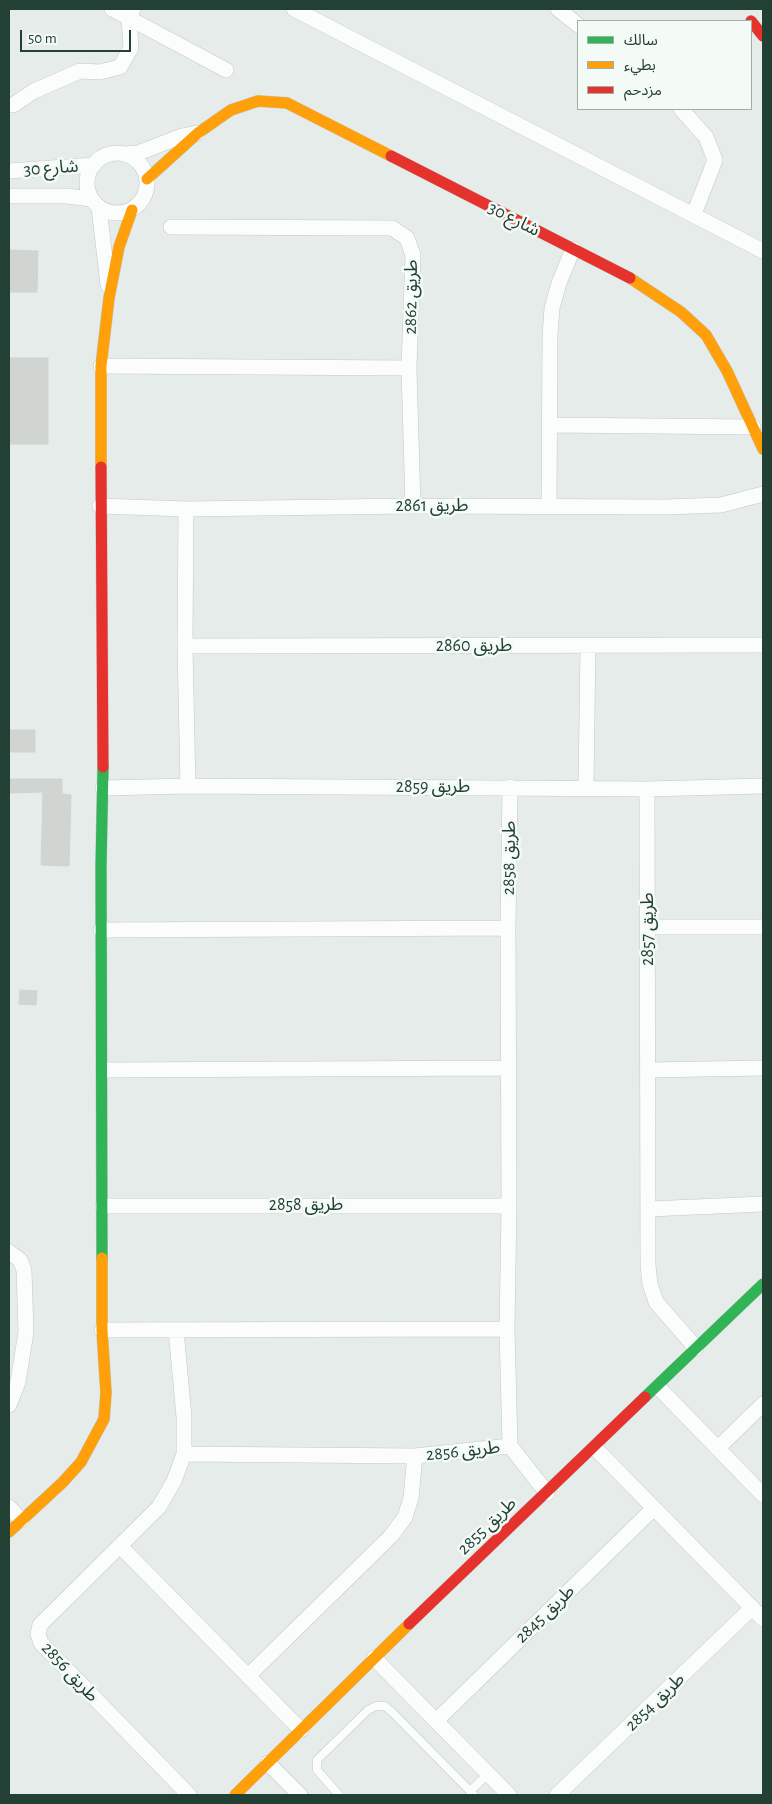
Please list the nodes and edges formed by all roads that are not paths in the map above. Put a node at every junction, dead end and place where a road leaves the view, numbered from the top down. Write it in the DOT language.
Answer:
graph roads {
  1 [pos="112,9"];
  2 [pos="294,9"];
  3 [pos="558,9"];
  4 [pos="131,13"];
  5 [pos="752,23"];
  6 [pos="577,24"];
  7 [pos="763,36"];
  8 [pos="226,70"];
  9 [pos="13,105"];
  10 [pos="682,110"];
  11 [pos="198,133"];
  12 [pos="125,154"];
  13 [pos="94,165"];
  14 [pos="9,171"];
  15 [pos="147,179"];
  16 [pos="9,196"];
  17 [pos="95,203"];
  18 [pos="132,210"];
  19 [pos="694,214"];
  20 [pos="171,227"];
  21 [pos="573,249"];
  22 [pos="763,251"];
  23 [pos="109,298"];
  24 [pos="101,366"];
  25 [pos="409,368"];
  26 [pos="550,424"];
  27 [pos="753,427"];
  28 [pos="763,449"];
  29 [pos="763,494"];
  30 [pos="100,506"];
  31 [pos="413,506"];
  32 [pos="549,507"];
  33 [pos="186,509"];
  34 [pos="763,645"];
  35 [pos="185,646"];
  36 [pos="588,646"];
  37 [pos="188,786"];
  38 [pos="763,786"];
  39 [pos="103,788"];
  40 [pos="510,788"];
  41 [pos="586,788"];
  42 [pos="647,788"];
  43 [pos="648,927"];
  44 [pos="763,927"];
  45 [pos="508,928"];
  46 [pos="102,930"];
  47 [pos="509,1068"];
  48 [pos="763,1068"];
  49 [pos="103,1070"];
  50 [pos="649,1070"];
  51 [pos="763,1204"];
  52 [pos="102,1206"];
  53 [pos="509,1206"];
  54 [pos="649,1209"];
  55 [pos="9,1252"];
  56 [pos="763,1284"];
  57 [pos="507,1329"];
  58 [pos="102,1330"];
  59 [pos="176,1330"];
  60 [pos="696,1348"];
  61 [pos="14,1382"];
  62 [pos="658,1388"];
  63 [pos="763,1404"];
  64 [pos="9,1405"];
  65 [pos="510,1446"];
  66 [pos="595,1448"];
  67 [pos="718,1448"];
  68 [pos="184,1454"];
  69 [pos="415,1456"];
  70 [pos="547,1493"];
  71 [pos="763,1495"];
  72 [pos="9,1507"];
  73 [pos="654,1508"];
  74 [pos="21,1520"];
  75 [pos="9,1532"];
  76 [pos="120,1546"];
  77 [pos="752,1608"];
  78 [pos="763,1619"];
  79 [pos="374,1658"];
  80 [pos="248,1676"];
  81 [pos="436,1721"];
  82 [pos="301,1730"];
  83 [pos="268,1763"];
  84 [pos="488,1774"];
  85 [pos="472,1793"];
  86 [pos="189,1795"];
  87 [pos="235,1795"];
  88 [pos="300,1795"];
  89 [pos="339,1795"];
  90 [pos="509,1795"];
  91 [pos="558,1795"];
  1 -- 4 [label="street"];
  2 -- 19 [label="street"];
  3 -- 6 [label="street"];
  4 -- 8 [label="street"];
  4 -- 9 [label="street"];
  5 -- 7 [label="main road"];
  10 -- 19 [label="street"];
  11 -- 12 [label="street, شارع 30"];
  11 -- 15 [label="main road, شارع 30"];
  11 -- 21 [label="main road, شارع 30"];
  12 -- 13 [label="street, شارع 30"];
  12 -- 15 [label="street"];
  13 -- 14 [label="street, شارع 30"];
  13 -- 17 [label="street, شارع 30"];
  15 -- 18 [label="street"];
  16 -- 17 [label="street, شارع 30"];
  17 -- 18 [label="street, شارع 30"];
  17 -- 23 [label="street"];
  18 -- 23 [label="main road"];
  19 -- 22 [label="street"];
  20 -- 25 [label="street, طريق 2862"];
  21 -- 26 [label="street"];
  21 -- 27 [label="main road, شارع 30"];
  23 -- 24 [label="main road"];
  24 -- 25 [label="street"];
  24 -- 30 [label="main road"];
  25 -- 31 [label="street, طريق 2862"];
  26 -- 27 [label="street"];
  26 -- 32 [label="street"];
  27 -- 28 [label="main road, شارع 30"];
  29 -- 32 [label="street, طريق 2861"];
  30 -- 33 [label="street, طريق 2861"];
  30 -- 39 [label="main road"];
  31 -- 32 [label="street, طريق 2861"];
  31 -- 33 [label="street, طريق 2861"];
  33 -- 35 [label="street"];
  34 -- 36 [label="street, طريق 2860"];
  35 -- 36 [label="street, طريق 2860"];
  35 -- 37 [label="street"];
  36 -- 41 [label="street"];
  37 -- 39 [label="street, طريق 2859"];
  37 -- 40 [label="street, طريق 2859"];
  38 -- 42 [label="street, طريق 2859"];
  39 -- 46 [label="main road"];
  40 -- 41 [label="street, طريق 2859"];
  40 -- 45 [label="street, طريق 2858"];
  41 -- 42 [label="street, طريق 2859"];
  42 -- 43 [label="street, طريق 2857"];
  43 -- 44 [label="street"];
  43 -- 50 [label="street, طريق 2857"];
  45 -- 46 [label="street"];
  45 -- 47 [label="street, طريق 2858"];
  46 -- 49 [label="main road"];
  47 -- 49 [label="street"];
  47 -- 53 [label="street, طريق 2858"];
  48 -- 50 [label="street"];
  49 -- 52 [label="main road"];
  50 -- 54 [label="street, طريق 2857"];
  51 -- 54 [label="street"];
  52 -- 53 [label="street, طريق 2858"];
  52 -- 58 [label="main road"];
  53 -- 57 [label="street, طريق 2858"];
  54 -- 60 [label="street, طريق 2857"];
  55 -- 61 [label="street"];
  56 -- 60 [label="main road, طريق 2855"];
  57 -- 59 [label="street"];
  57 -- 65 [label="street, طريق 2858"];
  58 -- 59 [label="street"];
  58 -- 74 [label="main road"];
  59 -- 68 [label="street, طريق 2856"];
  60 -- 62 [label="main road, طريق 2855"];
  61 -- 64 [label="street"];
  62 -- 66 [label="main road, طريق 2855"];
  62 -- 67 [label="street"];
  63 -- 67 [label="street"];
  65 -- 69 [label="street, طريق 2856"];
  65 -- 70 [label="street"];
  66 -- 70 [label="main road, طريق 2855"];
  66 -- 73 [label="street"];
  67 -- 71 [label="street"];
  68 -- 69 [label="street, طريق 2856"];
  68 -- 76 [label="street, طريق 2856"];
  69 -- 80 [label="street, طريق 2856"];
  70 -- 79 [label="main road, طريق 2855"];
  72 -- 74 [label="street"];
  73 -- 77 [label="street"];
  73 -- 81 [label="street, طريق 2845"];
  74 -- 75 [label="main road"];
  76 -- 80 [label="street"];
  76 -- 86 [label="street, طريق 2856"];
  77 -- 78 [label="street"];
  77 -- 91 [label="street, طريق 2854"];
  79 -- 81 [label="street"];
  79 -- 82 [label="main road, طريق 2855"];
  80 -- 82 [label="street"];
  81 -- 84 [label="street"];
  82 -- 83 [label="main road, طريق 2855"];
  83 -- 87 [label="main road, طريق 2855"];
  83 -- 88 [label="street"];
  84 -- 85 [label="lane"];
  84 -- 90 [label="street"];
  85 -- 89 [label="lane"];
}
